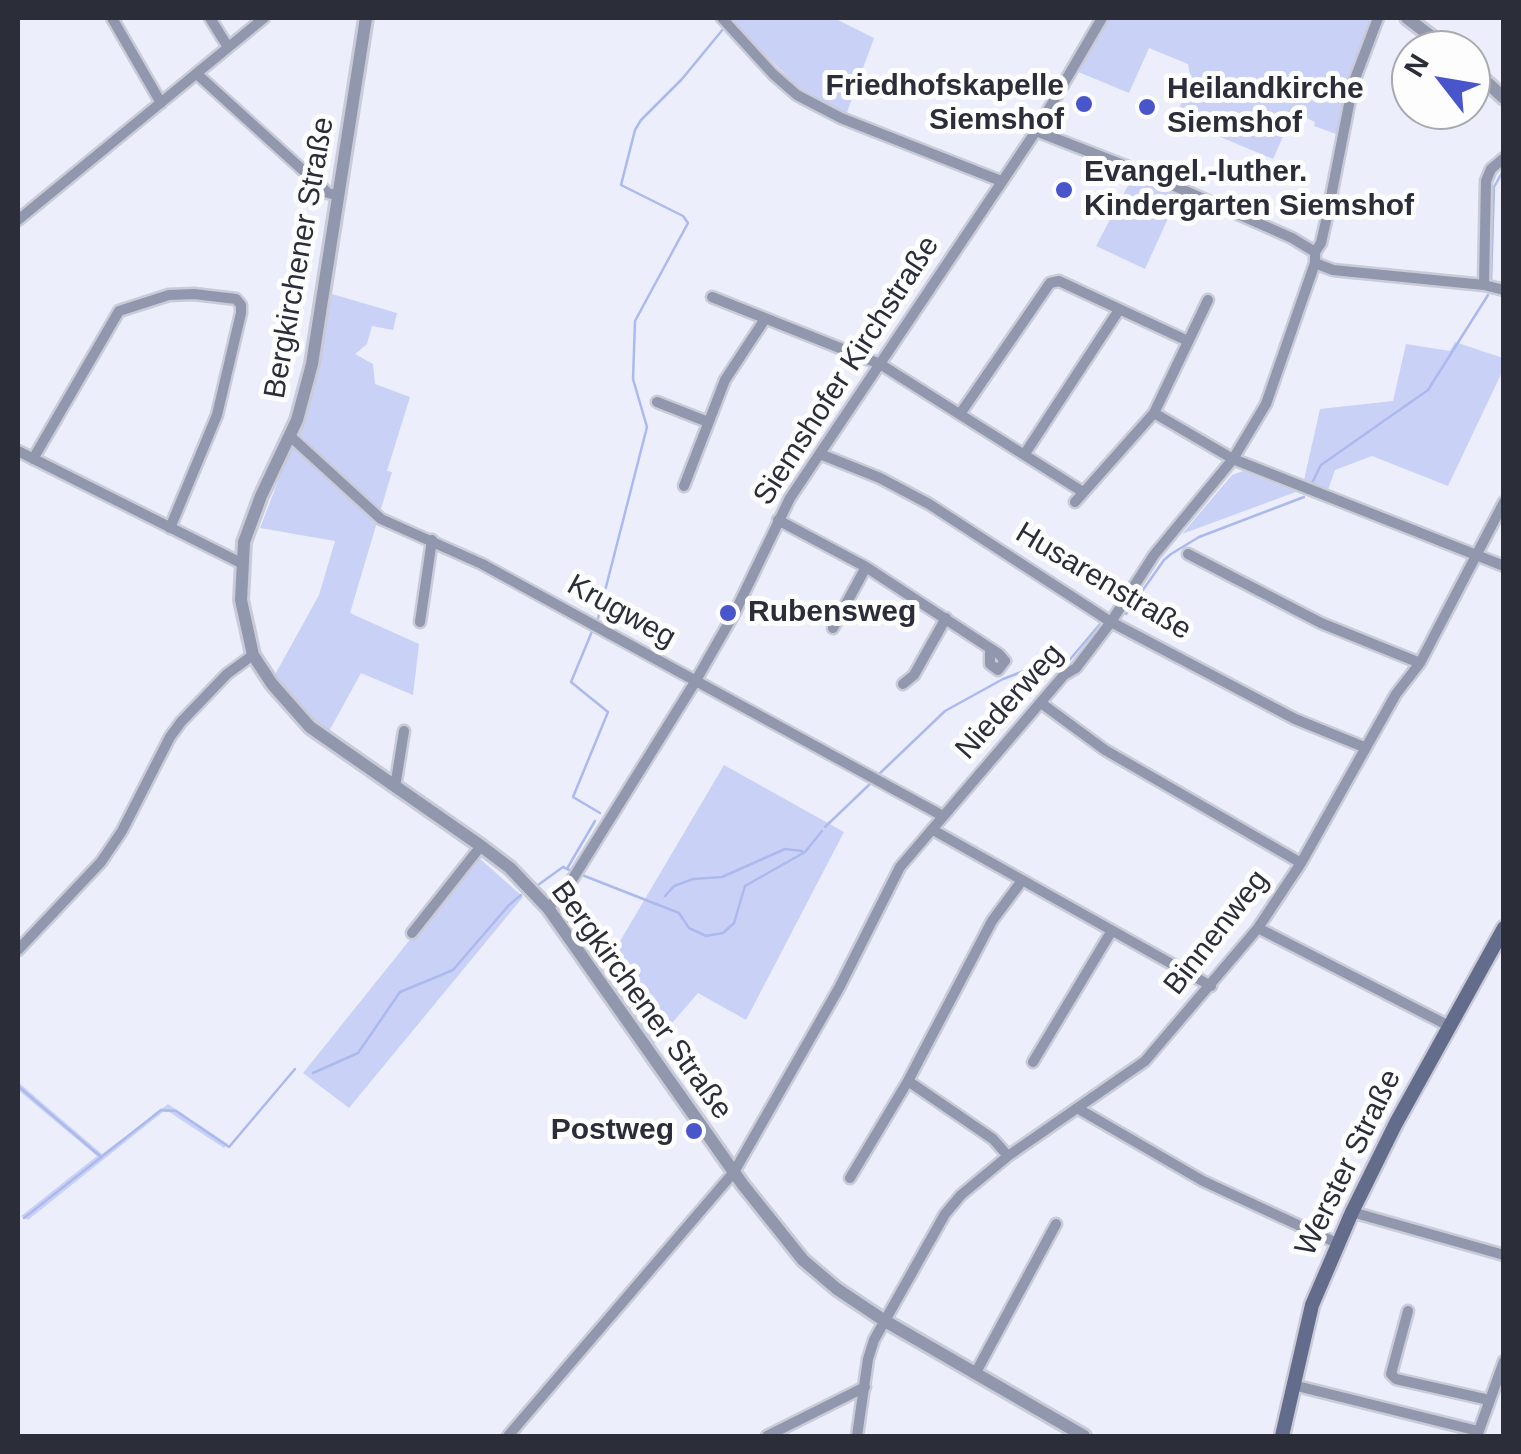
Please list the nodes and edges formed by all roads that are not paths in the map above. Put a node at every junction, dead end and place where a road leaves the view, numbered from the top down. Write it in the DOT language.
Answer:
graph roads {
  1 [pos="112,18"];
  2 [pos="210,18"];
  3 [pos="264,18"];
  4 [pos="366,18"];
  5 [pos="1102,18"];
  6 [pos="1378,18"];
  7 [pos="727,23"];
  8 [pos="228,47"];
  9 [pos="198,75"];
  10 [pos="161,103"];
  11 [pos="1036,131"];
  12 [pos="1504,158"];
  13 [pos="1002,181"];
  14 [pos="339,196"];
  15 [pos="18,220"];
  16 [pos="1315,258"];
  17 [pos="1484,285"];
  18 [pos="1504,290"];
  19 [pos="712,297"];
  20 [pos="1208,300"];
  21 [pos="1119,310"];
  22 [pos="765,318"];
  23 [pos="1188,341"];
  24 [pos="880,364"];
  25 [pos="657,402"];
  26 [pos="1154,413"];
  27 [pos="960,414"];
  28 [pos="708,422"];
  29 [pos="290,436"];
  30 [pos="18,450"];
  31 [pos="820,454"];
  32 [pos="1024,454"];
  33 [pos="34,459"];
  34 [pos="1234,459"];
  35 [pos="684,486"];
  36 [pos="1504,502"];
  37 [pos="778,520"];
  38 [pos="170,528"];
  39 [pos="432,540"];
  40 [pos="1188,554"];
  41 [pos="1476,556"];
  42 [pos="240,563"];
  43 [pos="1503,564"];
  44 [pos="866,567"];
  45 [pos="946,618"];
  46 [pos="420,622"];
  47 [pos="1111,622"];
  48 [pos="833,628"];
  49 [pos="990,649"];
  50 [pos="252,654"];
  51 [pos="1420,663"];
  52 [pos="695,682"];
  53 [pos="903,684"];
  54 [pos="1040,703"];
  55 [pos="404,731"];
  56 [pos="1364,747"];
  57 [pos="395,787"];
  58 [pos="942,815"];
  59 [pos="933,830"];
  60 [pos="481,846"];
  61 [pos="1301,863"];
  62 [pos="1021,882"];
  63 [pos="548,908"];
  64 [pos="1258,928"];
  65 [pos="1504,928"];
  66 [pos="412,932"];
  67 [pos="1111,932"];
  68 [pos="18,950"];
  69 [pos="1211,986"];
  70 [pos="1449,1026"];
  71 [pos="1033,1062"];
  72 [pos="908,1081"];
  73 [pos="1078,1108"];
  74 [pos="1008,1156"];
  75 [pos="734,1172"];
  76 [pos="850,1178"];
  77 [pos="1352,1212"];
  78 [pos="1056,1224"];
  79 [pos="1339,1244"];
  80 [pos="1504,1255"];
  81 [pos="1408,1311"];
  82 [pos="885,1322"];
  83 [pos="1504,1361"];
  84 [pos="974,1374"];
  85 [pos="1293,1384"];
  86 [pos="865,1386"];
  87 [pos="1490,1400"];
  88 [pos="1477,1434"];
  89 [pos="508,1436"];
  90 [pos="767,1436"];
  91 [pos="857,1436"];
  92 [pos="1084,1436"];
  93 [pos="1282,1436"];
  1 -- 10 [label="street"];
  2 -- 8 [label="street"];
  3 -- 8 [label="street"];
  4 -- 14 [label="street, Bergkirchener Straße"];
  5 -- 11 [label="street, Siemshofer Kirchstraße"];
  6 -- 16 [label="street, Niederweg"];
  7 -- 13 [label="street"];
  8 -- 9 [label="street"];
  9 -- 10 [label="street"];
  9 -- 14 [label="street"];
  10 -- 15 [label="street"];
  11 -- 13 [label="street, Siemshofer Kirchstraße"];
  11 -- 16 [label="street"];
  12 -- 17 [label="street"];
  13 -- 24 [label="street, Siemshofer Kirchstraße"];
  14 -- 29 [label="street, Bergkirchener Straße"];
  16 -- 17 [label="street"];
  16 -- 34 [label="street, Niederweg"];
  17 -- 18 [label="street"];
  19 -- 22 [label="street"];
  20 -- 23 [label="street"];
  21 -- 23 [label="street"];
  21 -- 27 [label="street"];
  21 -- 32 [label="street"];
  22 -- 24 [label="street"];
  22 -- 28 [label="street"];
  23 -- 26 [label="street"];
  24 -- 27 [label="street"];
  24 -- 31 [label="street, Siemshofer Kirchstraße"];
  25 -- 28 [label="street"];
  26 -- 32 [label="street"];
  26 -- 34 [label="street"];
  27 -- 32 [label="street"];
  28 -- 35 [label="street"];
  29 -- 39 [label="street, Krugweg"];
  29 -- 42 [label="street, Bergkirchener Straße"];
  30 -- 33 [label="street"];
  31 -- 37 [label="street, Siemshofer Kirchstraße"];
  31 -- 47 [label="street, Husarenstraße"];
  33 -- 38 [label="street"];
  33 -- 38 [label="street"];
  34 -- 41 [label="street"];
  34 -- 47 [label="street, Niederweg"];
  36 -- 41 [label="street, Binnenweg"];
  37 -- 44 [label="street"];
  37 -- 52 [label="street, Siemshofer Kirchstraße"];
  38 -- 42 [label="street"];
  39 -- 46 [label="street"];
  39 -- 52 [label="street, Krugweg"];
  40 -- 51 [label="street"];
  41 -- 43 [label="street"];
  41 -- 51 [label="street, Binnenweg"];
  42 -- 50 [label="street, Bergkirchener Straße"];
  44 -- 45 [label="street"];
  44 -- 48 [label="street"];
  45 -- 49 [label="street"];
  45 -- 53 [label="street"];
  47 -- 54 [label="street, Niederweg"];
  47 -- 56 [label="street, Husarenstraße"];
  50 -- 57 [label="street, Bergkirchener Straße"];
  50 -- 68 [label="street"];
  51 -- 56 [label="street, Binnenweg"];
  52 -- 58 [label="street, Krugweg"];
  52 -- 63 [label="street, Siemshofer Kirchstraße"];
  54 -- 58 [label="street, Niederweg"];
  54 -- 61 [label="street"];
  55 -- 57 [label="street"];
  56 -- 61 [label="street, Binnenweg"];
  57 -- 60 [label="street, Bergkirchener Straße"];
  58 -- 59 [label="street, Niederweg"];
  59 -- 62 [label="street"];
  59 -- 75 [label="street, Niederweg"];
  60 -- 63 [label="street, Bergkirchener Straße"];
  60 -- 66 [label="street"];
  61 -- 64 [label="street, Binnenweg"];
  62 -- 67 [label="street"];
  62 -- 72 [label="street"];
  63 -- 75 [label="street, Bergkirchener Straße"];
  64 -- 69 [label="street, Binnenweg"];
  64 -- 70 [label="street"];
  65 -- 70 [label="main road, Werster Straße"];
  67 -- 69 [label="street"];
  67 -- 71 [label="street"];
  69 -- 73 [label="street, Binnenweg"];
  70 -- 77 [label="main road, Werster Straße"];
  72 -- 74 [label="street"];
  72 -- 76 [label="street"];
  73 -- 74 [label="street, Binnenweg"];
  73 -- 79 [label="street"];
  74 -- 82 [label="street, Binnenweg"];
  75 -- 82 [label="street, Bergkirchener Straße"];
  75 -- 89 [label="street"];
  77 -- 79 [label="main road, Werster Straße"];
  77 -- 80 [label="street"];
  78 -- 84 [label="street"];
  79 -- 85 [label="main road, Werster Straße"];
  81 -- 87 [label="street"];
  82 -- 84 [label="street, Bergkirchener Straße"];
  82 -- 86 [label="street, Binnenweg"];
  83 -- 87 [label="street"];
  84 -- 92 [label="street, Bergkirchener Straße"];
  85 -- 88 [label="street"];
  85 -- 93 [label="main road, Werster Straße"];
  86 -- 90 [label="street"];
  86 -- 91 [label="street, Binnenweg"];
  87 -- 88 [label="street"];
}
